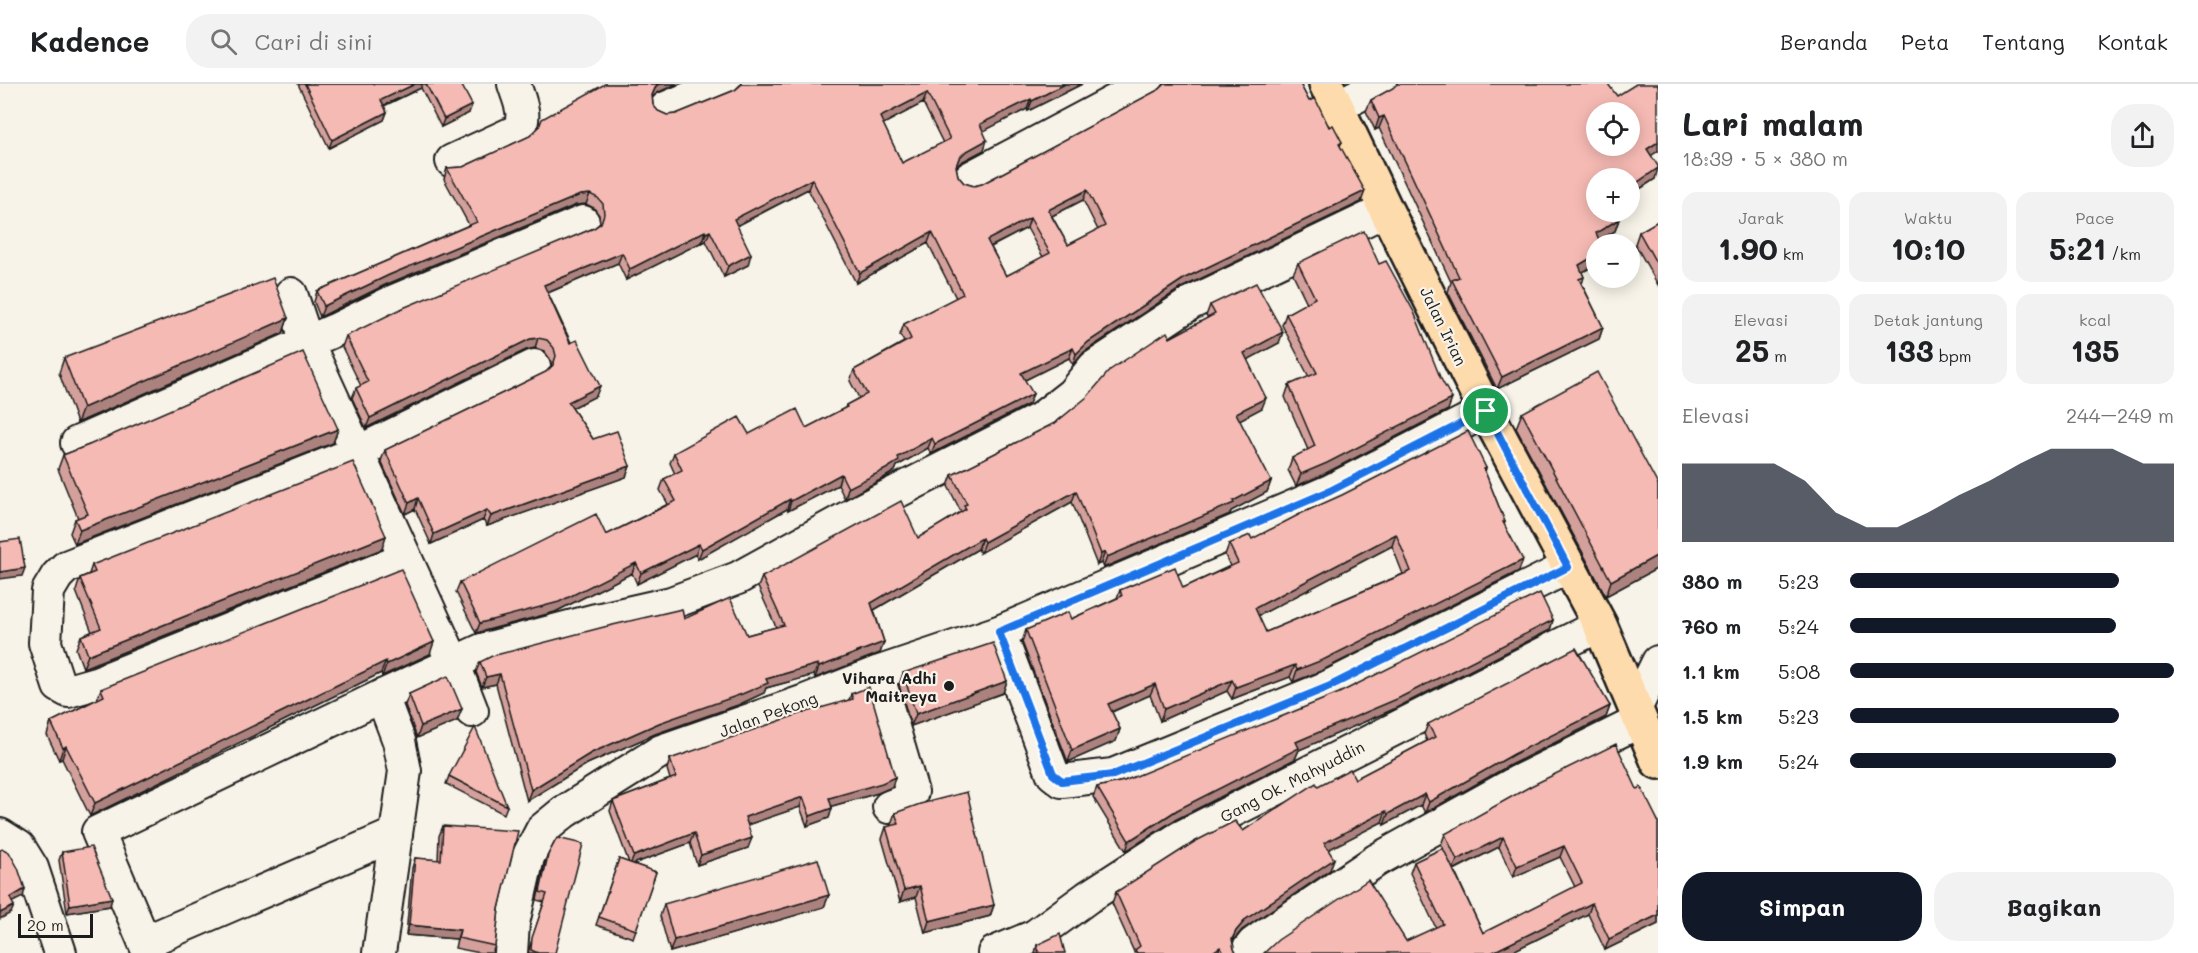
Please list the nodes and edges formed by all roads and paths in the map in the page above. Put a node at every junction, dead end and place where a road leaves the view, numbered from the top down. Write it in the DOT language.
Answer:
graph roads {
  1 [pos="514,84"];
  2 [pos="724,84"];
  3 [pos="1147,84"];
  4 [pos="1380,84"];
  5 [pos="1331,95"];
  6 [pos="666,108"];
  7 [pos="452,161"];
  8 [pos="970,178"];
  9 [pos="1386,210"];
  10 [pos="583,222"];
  11 [pos="291,294"];
  12 [pos="307,342"];
  13 [pos="534,366"];
  14 [pos="1486,411"];
  15 [pos="77,443"];
  16 [pos="356,453"];
  17 [pos="405,559"];
  18 [pos="1568,567"];
  19 [pos="1600,625"];
  20 [pos="999,632"];
  21 [pos="453,662"];
  22 [pos="1658,662"];
  23 [pos="877,673"];
  24 [pos="382,696"];
  25 [pos="472,711"];
  26 [pos="1637,715"];
  27 [pos="1658,762"];
  28 [pos="889,807"];
  29 [pos="396,834"];
  30 [pos="0,835"];
  31 [pos="147,948"];
  32 [pos="60,953"];
  33 [pos="379,953"];
  34 [pos="510,953"];
  35 [pos="994,953"];
  36 [pos="1246,953"];
  1 -- 7 [label="street"];
  2 -- 6 [label="street"];
  3 -- 8 [label="street"];
  4 -- 5 [label="street"];
  5 -- 9 [label="main road, Jalan Irian"];
  9 -- 14 [label="main road, Jalan Irian"];
  9 -- 21 [label="street"];
  10 -- 12 [label="street"];
  11 -- 12 [label="street"];
  12 -- 15 [label="street"];
  12 -- 16 [label="street"];
  13 -- 16 [label="street"];
  14 -- 18 [label="main road, Jalan Irian"];
  14 -- 20 [label="street, Jalan Pekong"];
  16 -- 17 [label="street"];
  16 -- 17 [label="street"];
  17 -- 21 [label="street"];
  18 -- 19 [label="main road, Jalan Irian"];
  18 -- 20 [label="street"];
  19 -- 26 [label="main road, Jalan Irian"];
  19 -- 35 [label="street, Gang Ok. Mahyuddin"];
  20 -- 23 [label="street, Jalan Pekong"];
  21 -- 24 [label="street"];
  21 -- 25 [label="street"];
  22 -- 26 [label="street"];
  23 -- 28 [label="street"];
  23 -- 34 [label="street, Jalan Pekong"];
  24 -- 29 [label="street"];
  24 -- 31 [label="street"];
  26 -- 27 [label="main road, Jalan Irian"];
  26 -- 36 [label="street"];
  29 -- 31 [label="street"];
  29 -- 33 [label="street"];
  30 -- 32 [label="street"];
}
